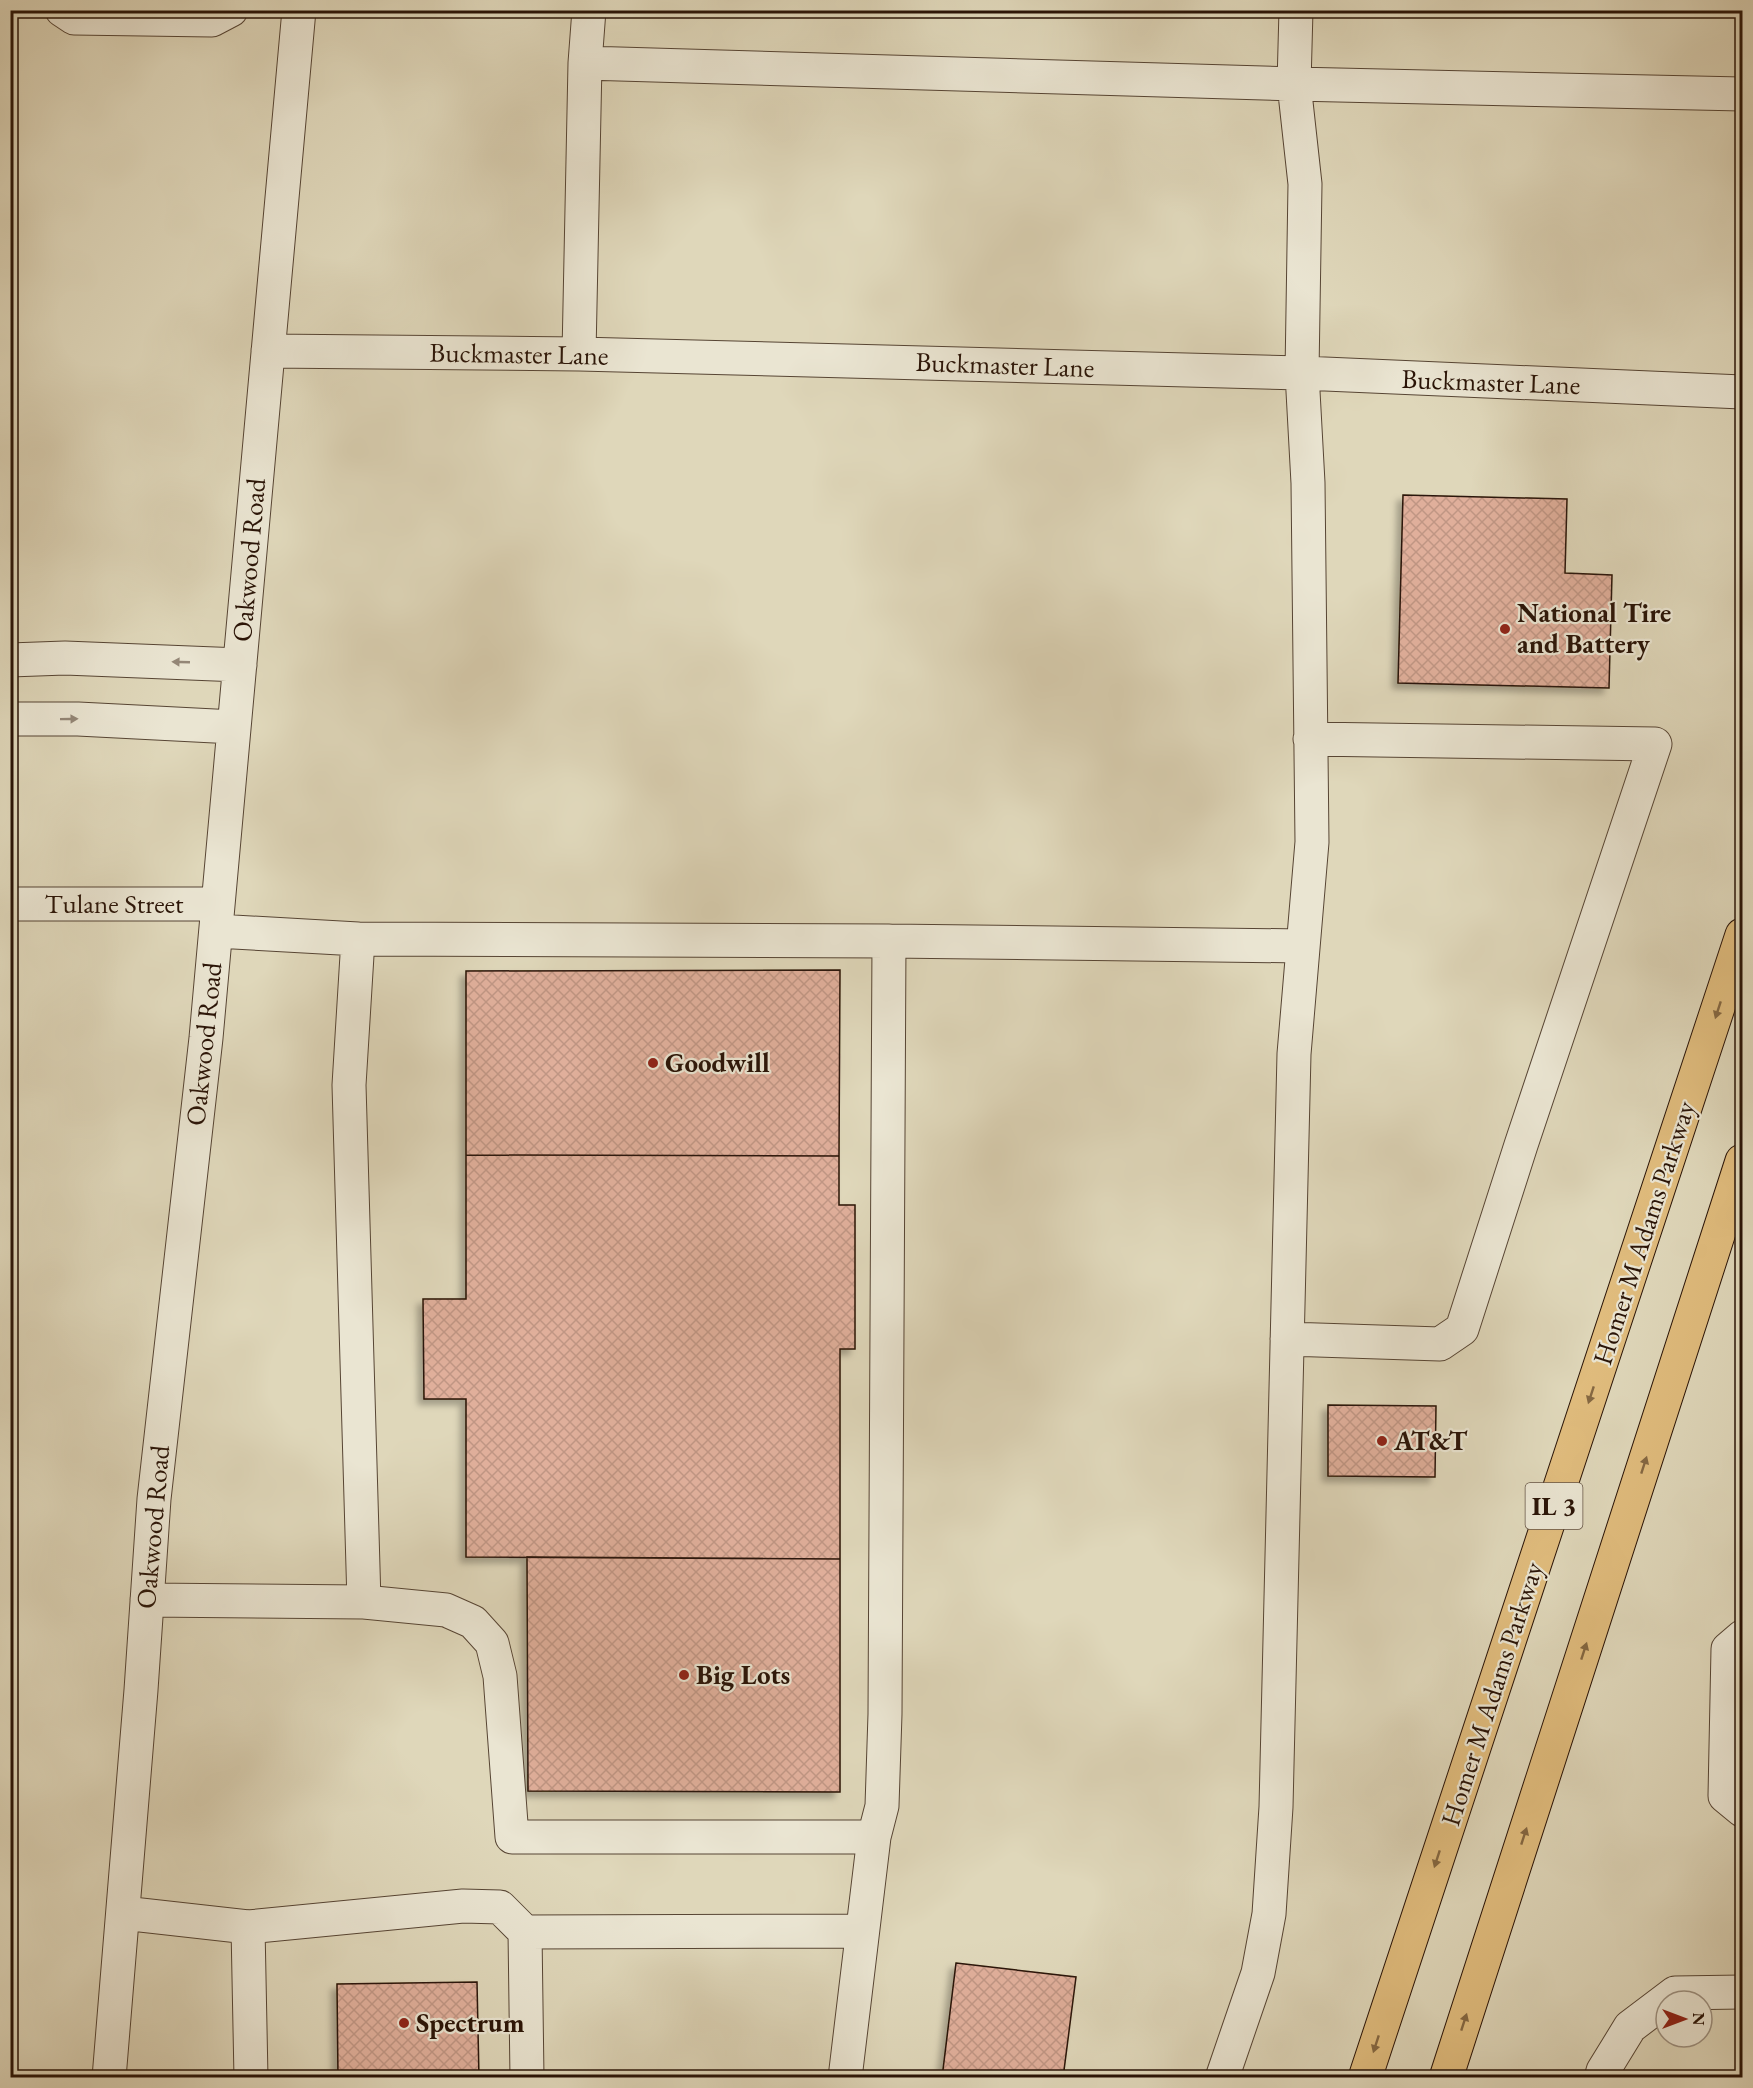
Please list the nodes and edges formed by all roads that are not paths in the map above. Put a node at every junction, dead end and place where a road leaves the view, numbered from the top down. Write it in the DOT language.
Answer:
graph roads {
  1 [pos="62,10"];
  2 [pos="231,10"];
  3 [pos="299,10"];
  4 [pos="589,10"];
  5 [pos="1296,10"];
  6 [pos="585,63"];
  7 [pos="1294,84"];
  8 [pos="1743,94"];
  9 [pos="268,351"];
  10 [pos="579,354"];
  11 [pos="1302,373"];
  12 [pos="1743,392"];
  13 [pos="10,660"];
  14 [pos="240,665"];
  15 [pos="10,719"];
  16 [pos="234,727"];
  17 [pos="1310,739"];
  18 [pos="10,904"];
  19 [pos="217,918"];
  20 [pos="1743,935"];
  21 [pos="358,939"];
  22 [pos="889,941"];
  23 [pos="1302,946"];
  24 [pos="1743,1161"];
  25 [pos="1287,1339"];
  26 [pos="147,1600"];
  27 [pos="364,1602"];
  28 [pos="1743,1637"];
  29 [pos="1743,1810"];
  30 [pos="874,1837"];
  31 [pos="123,1913"];
  32 [pos="249,1927"];
  33 [pos="862,1931"];
  34 [pos="525,1932"];
  35 [pos="1743,1992"];
  36 [pos="108,2078"];
  37 [pos="251,2078"];
  38 [pos="528,2078"];
  39 [pos="845,2078"];
  40 [pos="1222,2078"];
  41 [pos="1365,2078"];
  42 [pos="1446,2078"];
  43 [pos="1601,2078"];
  1 -- 2 [label="street"];
  3 -- 9 [label="street, Oakwood Road"];
  4 -- 6 [label="street"];
  5 -- 7 [label="street"];
  6 -- 7 [label="street"];
  6 -- 10 [label="street"];
  7 -- 8 [label="street"];
  7 -- 11 [label="street"];
  9 -- 10 [label="street, Buckmaster Lane"];
  9 -- 14 [label="street, Oakwood Road"];
  10 -- 11 [label="street, Buckmaster Lane"];
  11 -- 12 [label="street, Buckmaster Lane"];
  11 -- 17 [label="street"];
  14 -- 13 [label="street, one-way"];
  14 -- 16 [label="street, Oakwood Road"];
  15 -- 16 [label="street, one-way"];
  16 -- 19 [label="street, Oakwood Road"];
  17 -- 23 [label="street"];
  17 -- 25 [label="street"];
  18 -- 19 [label="street, Tulane Street"];
  19 -- 21 [label="street, Tulane Street"];
  19 -- 26 [label="street, Oakwood Road"];
  20 -- 41 [label="main road, Homer M Adams Parkway / IL 3, one-way"];
  21 -- 22 [label="street, Tulane Street"];
  21 -- 27 [label="street"];
  22 -- 23 [label="street, Tulane Street"];
  22 -- 30 [label="street"];
  23 -- 25 [label="street"];
  42 -- 24 [label="main road, IL 3, one-way"];
  25 -- 40 [label="street"];
  26 -- 27 [label="street"];
  26 -- 31 [label="street, Oakwood Road"];
  27 -- 30 [label="street"];
  28 -- 29 [label="street"];
  30 -- 33 [label="street"];
  31 -- 32 [label="street"];
  31 -- 36 [label="street, Oakwood Road"];
  32 -- 34 [label="street"];
  32 -- 37 [label="street"];
  33 -- 34 [label="street"];
  33 -- 39 [label="street"];
  34 -- 38 [label="street"];
  35 -- 43 [label="street"];
}
